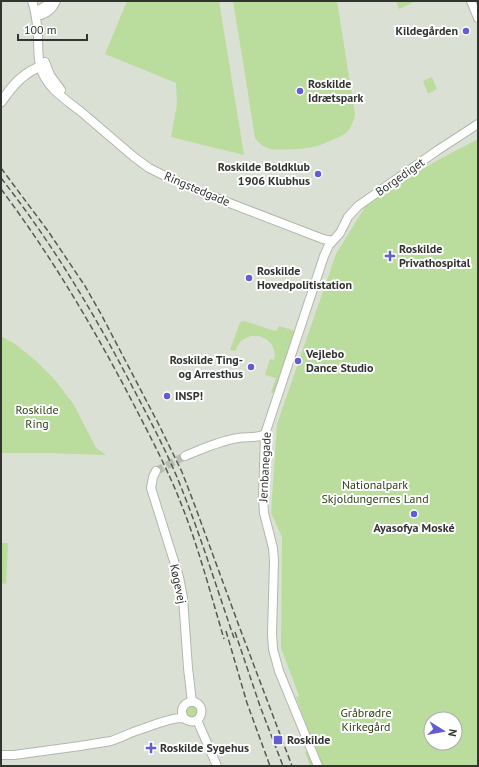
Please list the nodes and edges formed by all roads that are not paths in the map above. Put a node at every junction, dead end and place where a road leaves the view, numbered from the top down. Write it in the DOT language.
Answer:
graph roads {
  1 [pos="32,1"];
  2 [pos="55,1"];
  3 [pos="471,1"];
  4 [pos="38,9"];
  5 [pos="478,18"];
  6 [pos="43,66"];
  7 [pos="1,102"];
  8 [pos="478,124"];
  9 [pos="332,241"];
  10 [pos="265,434"];
  11 [pos="185,456"];
  12 [pos="156,471"];
  13 [pos="192,702"];
  14 [pos="182,710"];
  15 [pos="185,719"];
  16 [pos="197,720"];
  17 [pos="160,723"];
  18 [pos="1,755"];
  19 [pos="14,755"];
  20 [pos="1,760"];
  21 [pos="217,766"];
  22 [pos="318,766"];
  1 -- 4 [label="street"];
  2 -- 4 [label="street"];
  3 -- 5 [label="street"];
  4 -- 6 [label="street"];
  6 -- 7 [label="main road"];
  6 -- 9 [label="street, Ringstedgade"];
  8 -- 9 [label="street, Borgediget"];
  9 -- 10 [label="street, Jernbanegade"];
  10 -- 11 [label="street"];
  10 -- 22 [label="street, Jernbanegade"];
  12 -- 13 [label="street, Køgevej"];
  13 -- 14 [label="street"];
  13 -- 16 [label="street"];
  14 -- 15 [label="street"];
  14 -- 17 [label="street"];
  15 -- 16 [label="street"];
  15 -- 17 [label="street"];
  16 -- 21 [label="street"];
  17 -- 19 [label="street"];
  18 -- 19 [label="street"];
  19 -- 20 [label="street"];
}
